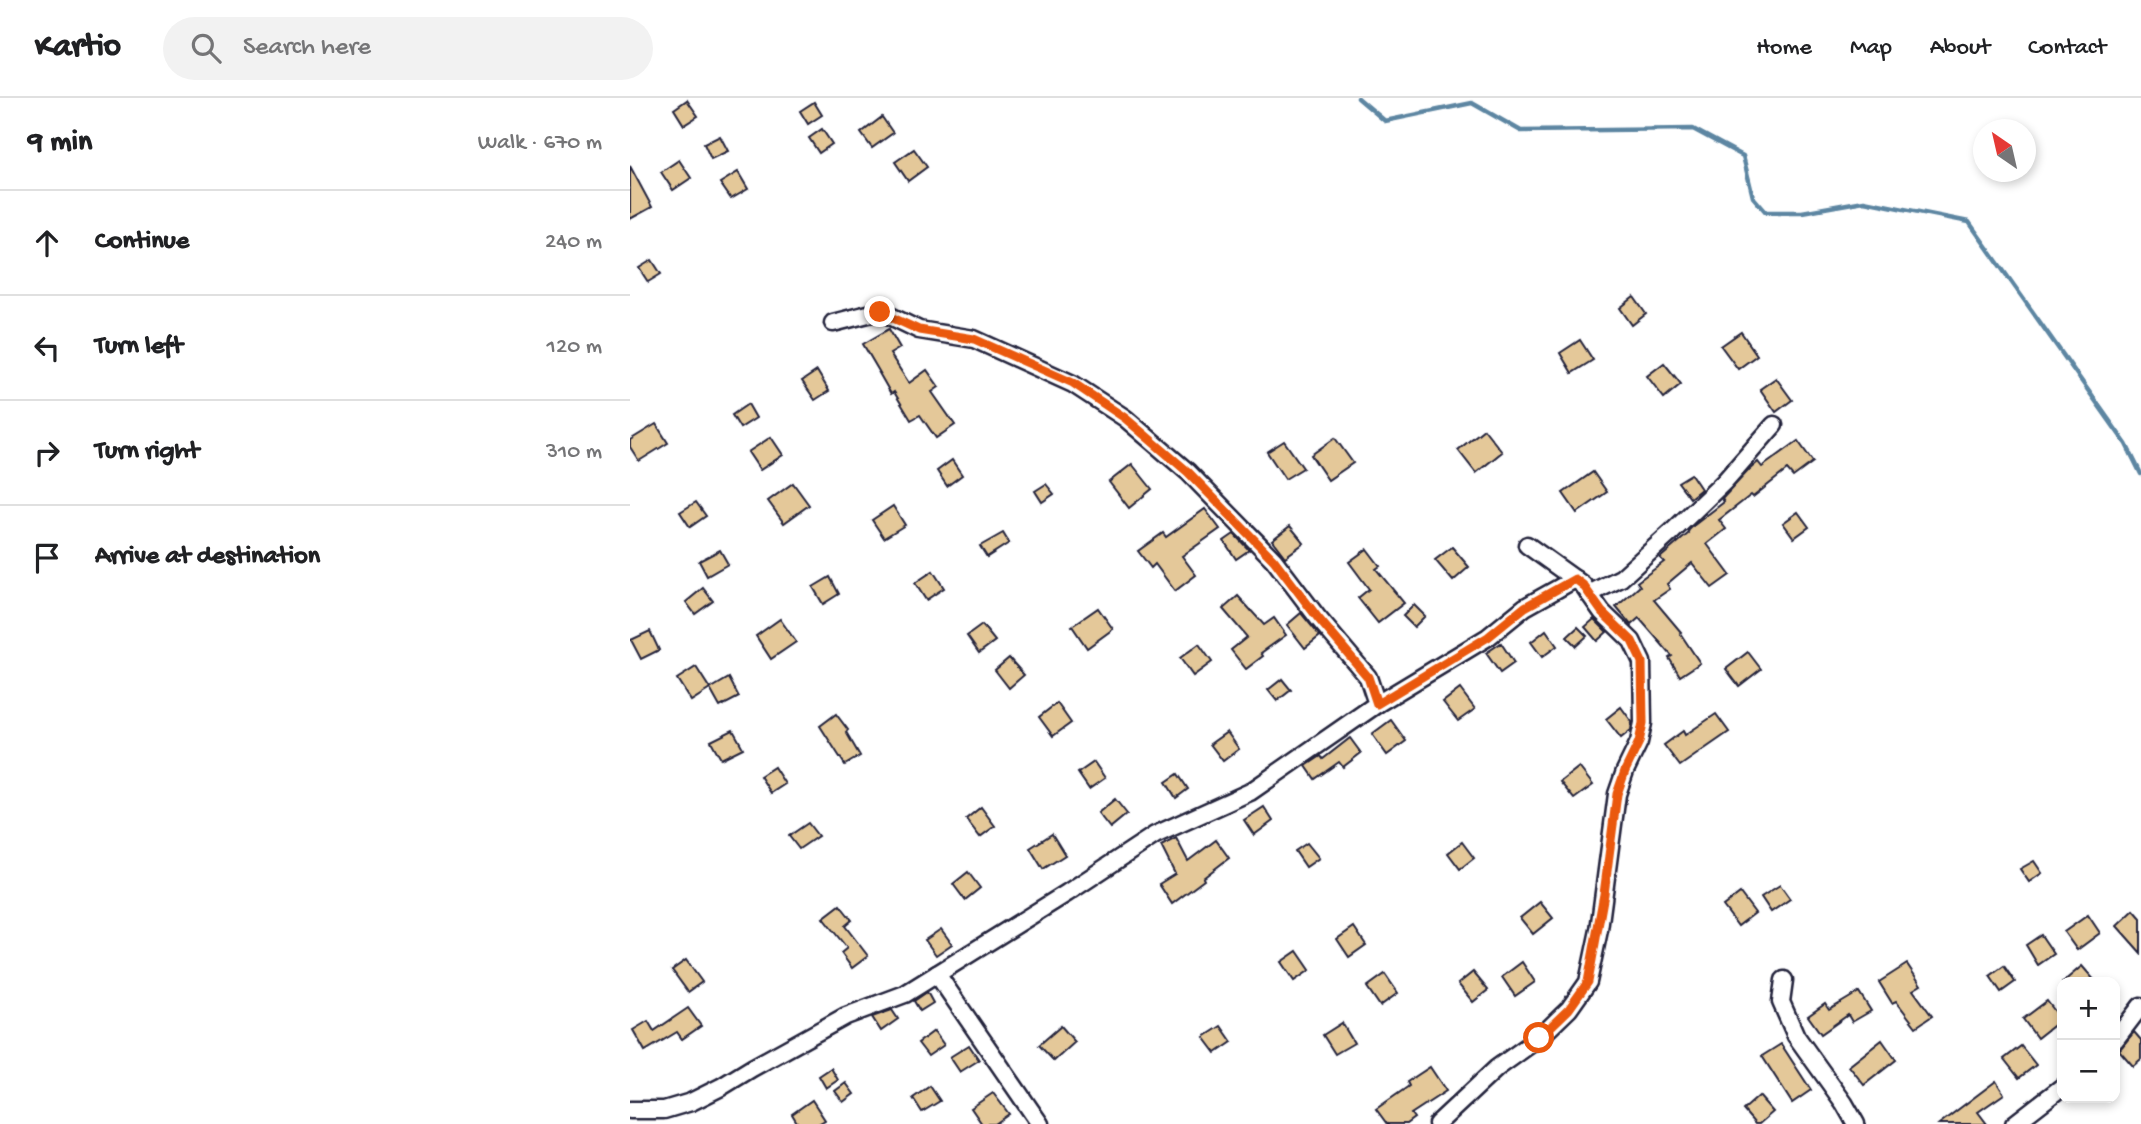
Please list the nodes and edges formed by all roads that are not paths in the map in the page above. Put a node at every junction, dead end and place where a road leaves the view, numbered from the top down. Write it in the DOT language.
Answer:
graph roads {
  1 [pos="833,323"];
  2 [pos="1774,425"];
  3 [pos="1527,545"];
  4 [pos="1575,579"];
  5 [pos="1589,594"];
  6 [pos="1377,704"];
  7 [pos="937,974"];
  8 [pos="1784,980"];
  9 [pos="2141,1006"];
  10 [pos="2120,1033"];
  11 [pos="2057,1091"];
  12 [pos="630,1110"];
  13 [pos="1040,1124"];
  14 [pos="1437,1124"];
  15 [pos="1856,1124"];
  16 [pos="2014,1124"];
  1 -- 6 [label="street"];
  2 -- 5 [label="street"];
  3 -- 4 [label="street"];
  4 -- 5 [label="street"];
  4 -- 6 [label="street"];
  5 -- 14 [label="street"];
  6 -- 7 [label="street"];
  7 -- 12 [label="street"];
  7 -- 13 [label="street"];
  8 -- 15 [label="street"];
  9 -- 10 [label="street"];
  11 -- 16 [label="street"];
}
